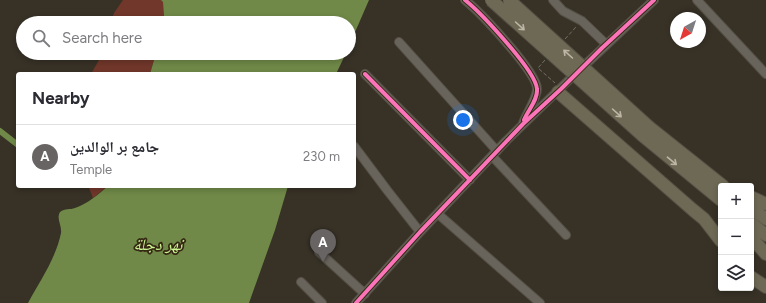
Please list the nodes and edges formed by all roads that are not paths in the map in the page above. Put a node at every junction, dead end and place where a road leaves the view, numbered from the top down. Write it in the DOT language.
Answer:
graph roads {
  1 [pos="465,0"];
  2 [pos="491,0"];
  3 [pos="509,0"];
  4 [pos="553,0"];
  5 [pos="654,0"];
  6 [pos="697,0"];
  7 [pos="399,42"];
  8 [pos="606,44"];
  9 [pos="586,64"];
  10 [pos="365,74"];
  11 [pos="766,74"];
  12 [pos="572,77"];
  13 [pos="559,90"];
  14 [pos="523,124"];
  15 [pos="646,131"];
  16 [pos="356,149"];
  17 [pos="495,153"];
  18 [pos="707,174"];
  19 [pos="470,180"];
  20 [pos="719,183"];
  21 [pos="724,183"];
  22 [pos="702,186"];
  23 [pos="718,198"];
  24 [pos="754,198"];
  25 [pos="718,202"];
  26 [pos="766,204"];
  27 [pos="754,210"];
  28 [pos="438,214"];
  29 [pos="766,219"];
  30 [pos="754,225"];
  31 [pos="420,232"];
  32 [pos="566,235"];
  33 [pos="766,235"];
  34 [pos="718,237"];
  35 [pos="754,240"];
  36 [pos="319,252"];
  37 [pos="766,254"];
  38 [pos="754,279"];
  39 [pos="301,282"];
  40 [pos="766,287"];
  41 [pos="365,294"];
  42 [pos="322,303"];
  43 [pos="356,303"];
  44 [pos="540,303"];
  1 -- 14 [label="street"];
  2 -- 15 [label="highway, one-way, bridge"];
  15 -- 3 [label="highway, one-way, bridge"];
  4 -- 8 [label="street"];
  5 -- 8 [label="street"];
  6 -- 11 [label="street"];
  7 -- 17 [label="street"];
  8 -- 9 [label="street"];
  10 -- 19 [label="street"];
  12 -- 13 [label="street"];
  13 -- 14 [label="street"];
  13 -- 34 [label="highway"];
  14 -- 17 [label="street"];
  15 -- 18 [label="highway"];
  15 -- 22 [label="highway, one-way"];
  16 -- 31 [label="street"];
  17 -- 19 [label="street"];
  17 -- 32 [label="street"];
  18 -- 20 [label="highway"];
  18 -- 21 [label="highway"];
  19 -- 28 [label="street"];
  22 -- 23 [label="highway"];
  22 -- 25 [label="highway"];
  24 -- 26 [label="highway"];
  27 -- 29 [label="highway"];
  28 -- 31 [label="street"];
  28 -- 44 [label="street"];
  30 -- 33 [label="highway"];
  31 -- 41 [label="street"];
  35 -- 37 [label="highway"];
  36 -- 41 [label="street"];
  38 -- 40 [label="highway"];
  39 -- 42 [label="street"];
  41 -- 43 [label="street"];
}
